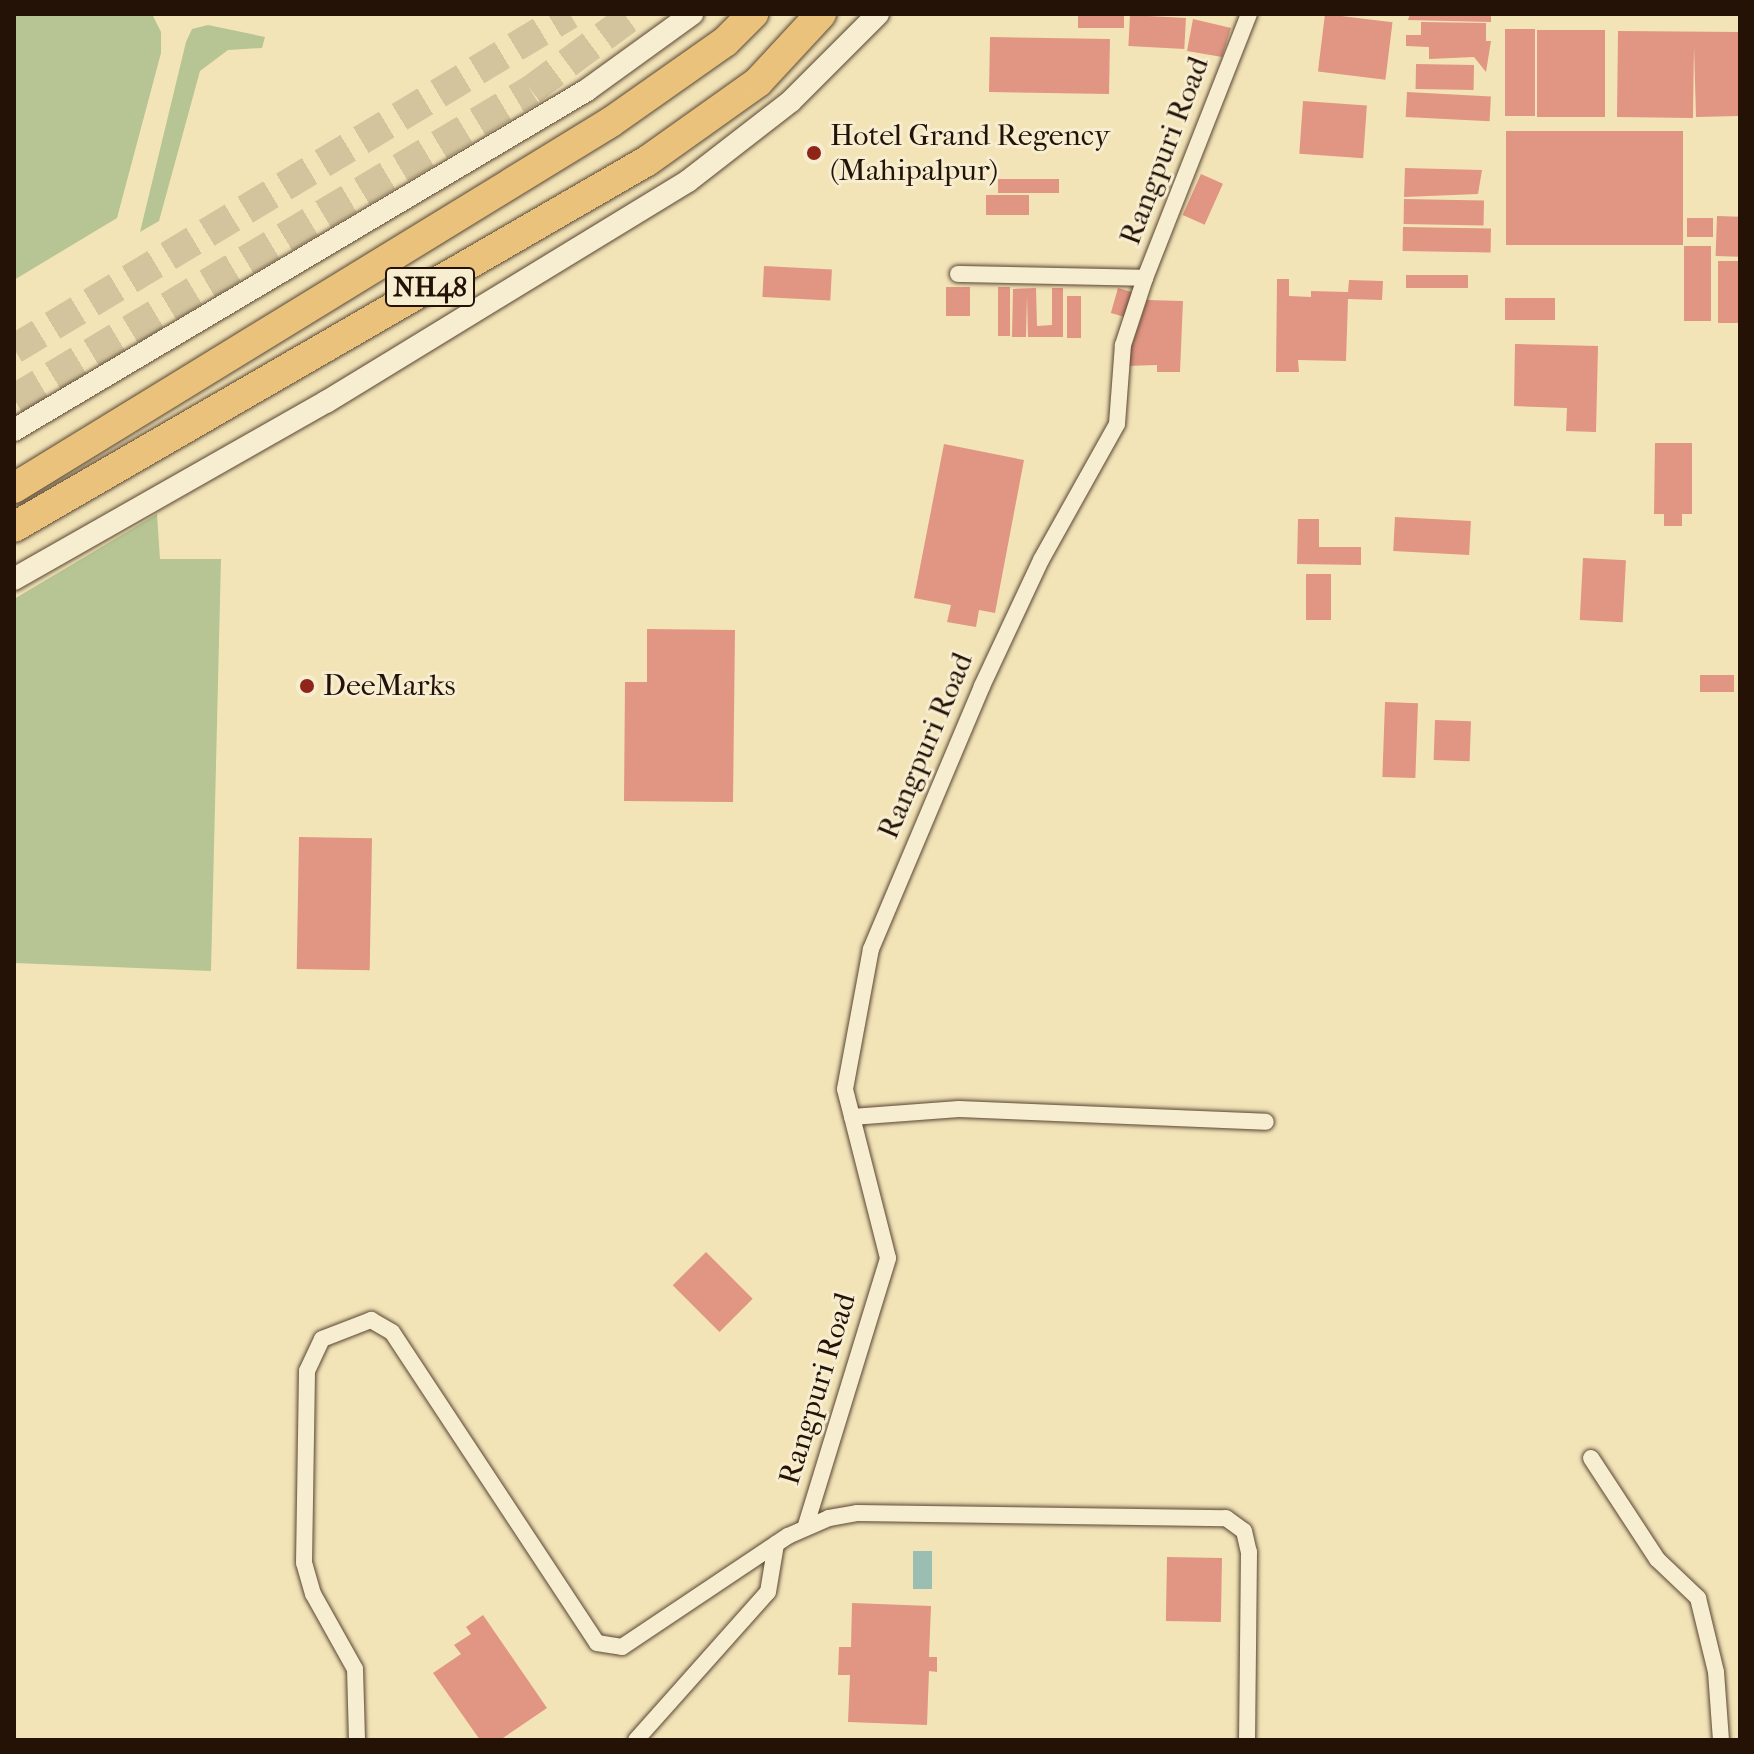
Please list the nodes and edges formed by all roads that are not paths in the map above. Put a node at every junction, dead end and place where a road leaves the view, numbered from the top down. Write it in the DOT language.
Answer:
graph roads {
  1 [pos="692,14"];
  2 [pos="753,14"];
  3 [pos="821,14"];
  4 [pos="878,14"];
  5 [pos="1249,14"];
  6 [pos="958,274"];
  7 [pos="1145,278"];
  8 [pos="14,430"];
  9 [pos="14,488"];
  10 [pos="14,527"];
  11 [pos="14,579"];
  12 [pos="852,1117"];
  13 [pos="1266,1122"];
  14 [pos="1591,1458"];
  15 [pos="806,1525"];
  16 [pos="776,1544"];
  17 [pos="357,1740"];
  18 [pos="636,1740"];
  19 [pos="1247,1740"];
  20 [pos="1721,1740"];
  1 -- 8 [label="main road"];
  2 -- 9 [label="highway, NH48"];
  3 -- 10 [label="highway, NH48"];
  4 -- 11 [label="main road"];
  5 -- 7 [label="street, Rangpuri Road"];
  6 -- 7 [label="street"];
  7 -- 12 [label="street, Rangpuri Road"];
  12 -- 13 [label="street"];
  12 -- 15 [label="street, Rangpuri Road"];
  14 -- 20 [label="street"];
  15 -- 16 [label="street"];
  15 -- 19 [label="street"];
  16 -- 17 [label="street"];
  16 -- 18 [label="street"];
}
